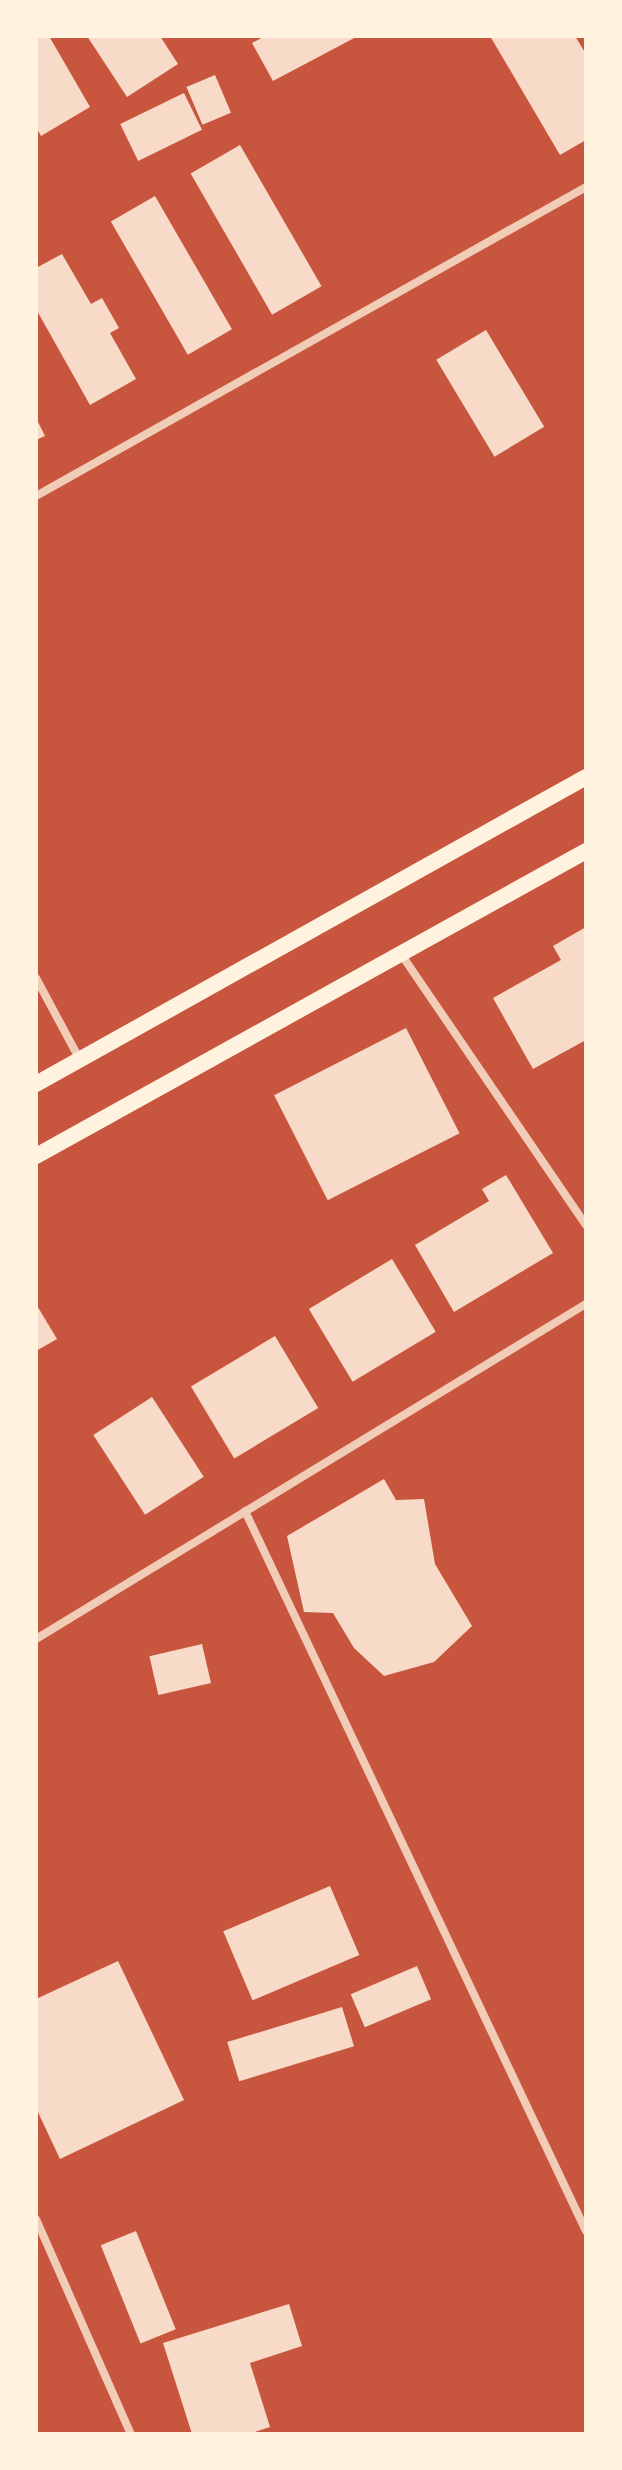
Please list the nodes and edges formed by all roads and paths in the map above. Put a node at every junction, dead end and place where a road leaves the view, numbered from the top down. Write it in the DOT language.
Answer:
graph roads {
  1 [pos="586,187"];
  2 [pos="36,496"];
  3 [pos="586,777"];
  4 [pos="586,851"];
  5 [pos="401,954"];
  6 [pos="36,978"];
  7 [pos="80,1060"];
  8 [pos="36,1084"];
  9 [pos="36,1156"];
  10 [pos="586,1225"];
  11 [pos="586,1304"];
  12 [pos="245,1511"];
  13 [pos="36,1639"];
  14 [pos="36,2219"];
  15 [pos="586,2231"];
  16 [pos="131,2434"];
  1 -- 2 [label="street"];
  3 -- 7 [label="main road"];
  4 -- 5 [label="main road"];
  5 -- 9 [label="main road"];
  5 -- 10 [label="street"];
  6 -- 7 [label="street"];
  7 -- 8 [label="main road"];
  11 -- 12 [label="street"];
  12 -- 13 [label="street"];
  12 -- 15 [label="street"];
  14 -- 16 [label="street"];
}
